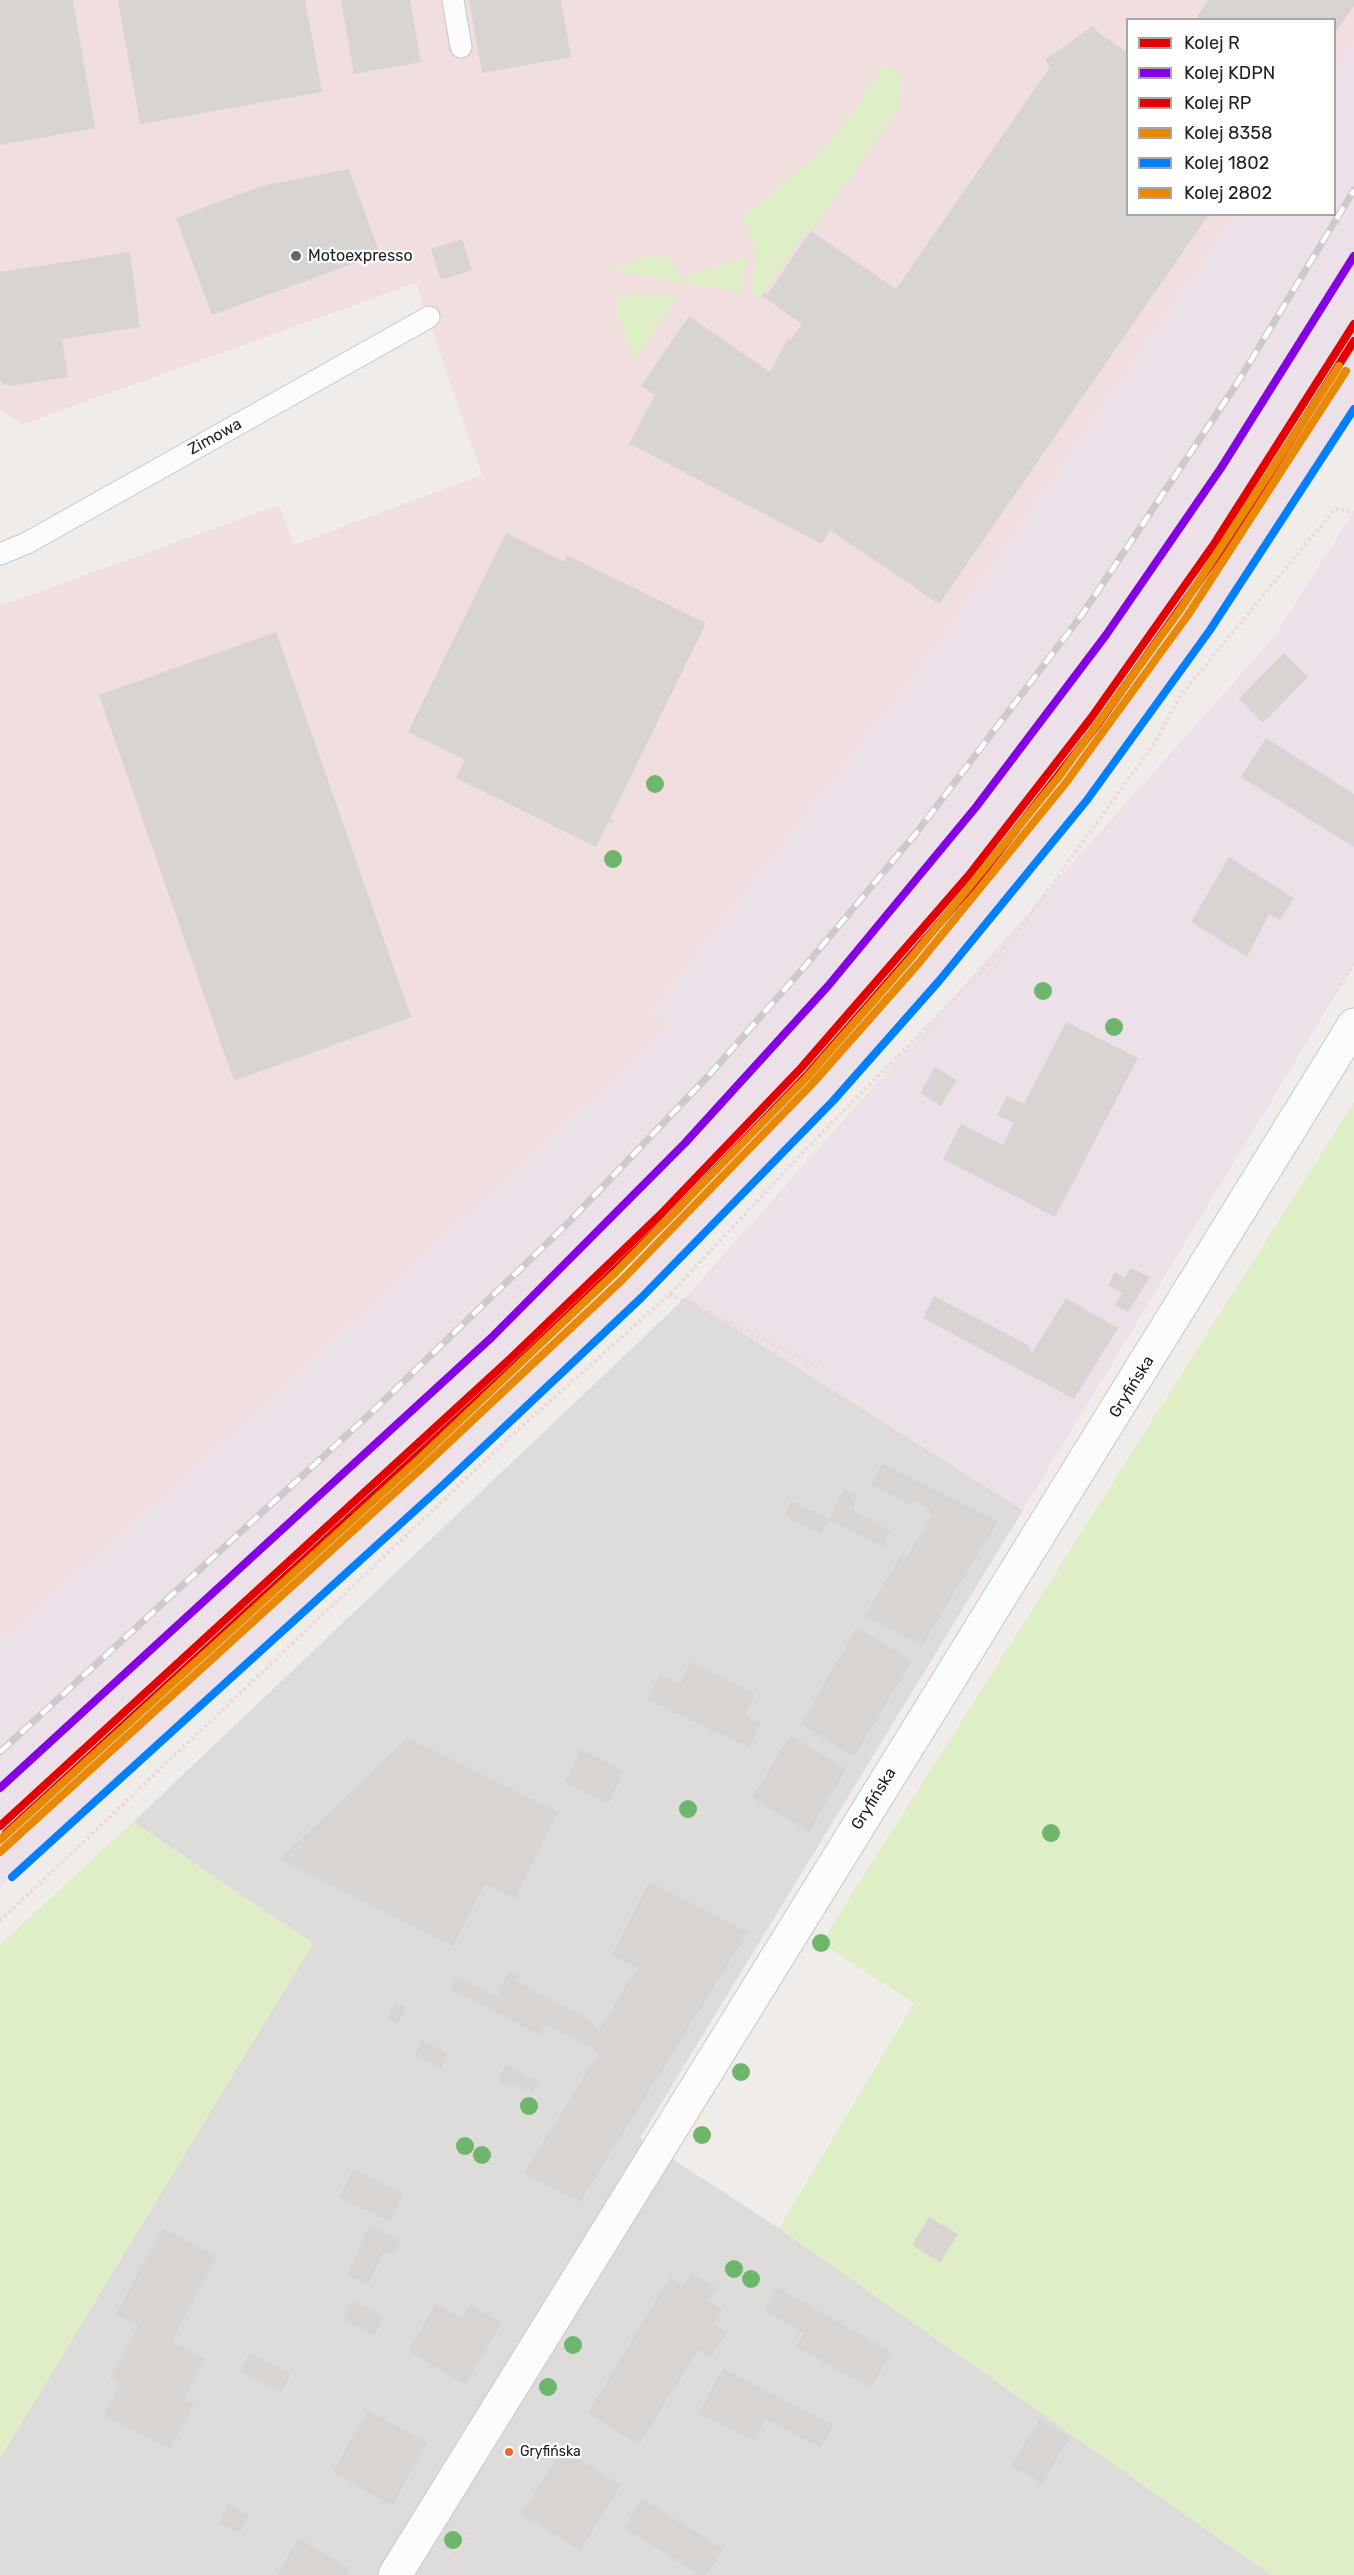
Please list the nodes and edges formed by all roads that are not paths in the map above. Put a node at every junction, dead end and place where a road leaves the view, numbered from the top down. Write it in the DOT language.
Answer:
graph roads {
  1 [pos="453,0"];
  2 [pos="461,47"];
  3 [pos="429,317"];
  4 [pos="0,554"];
  5 [pos="1354,1025"];
  6 [pos="395,2575"];
  1 -- 2 [label="lane"];
  3 -- 4 [label="lane, Zimowa"];
  5 -- 6 [label="street, Gryfińska"];
}
